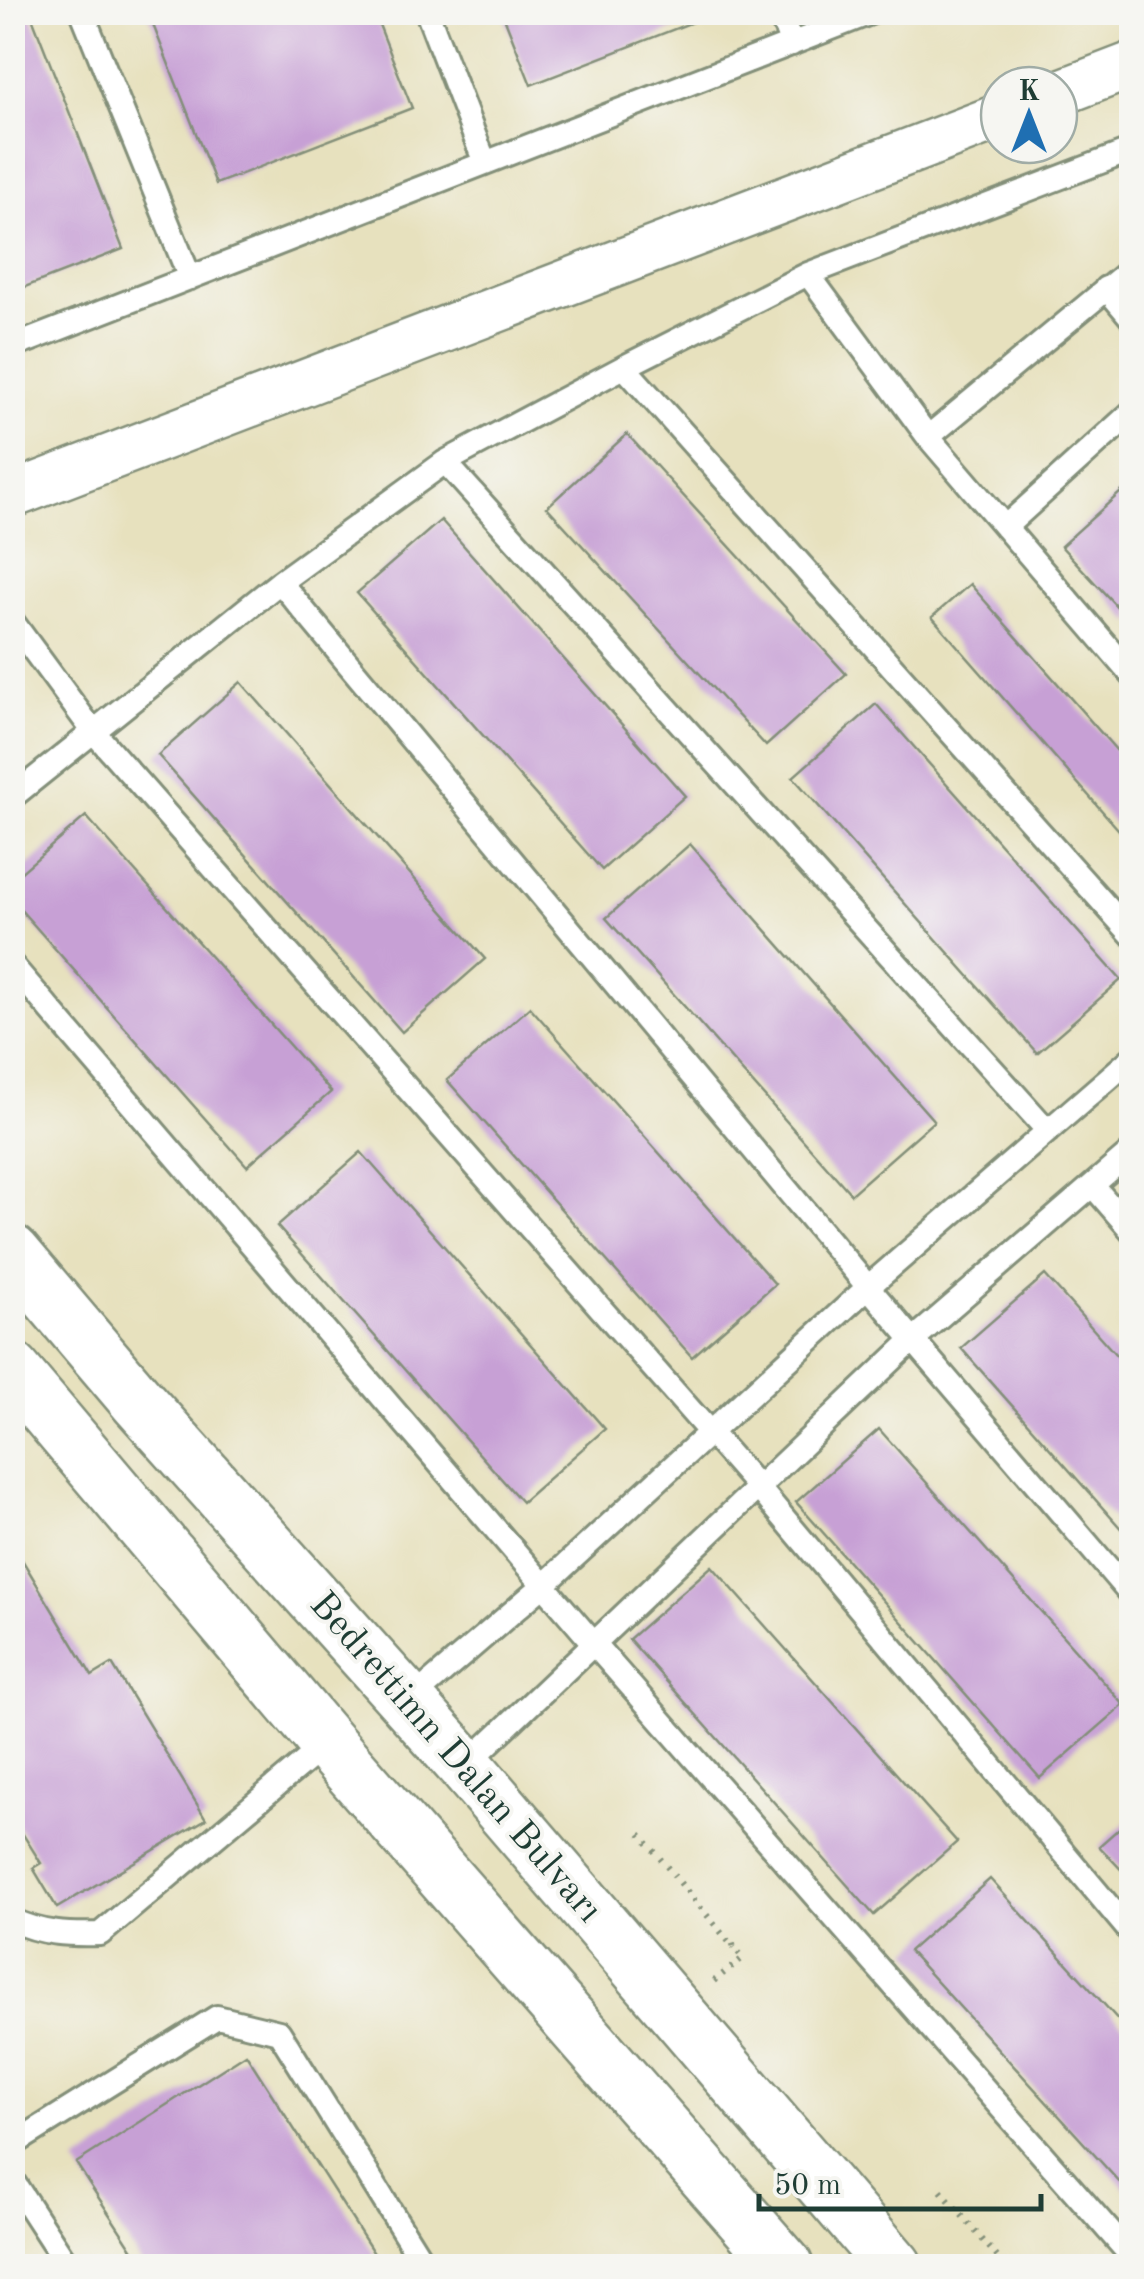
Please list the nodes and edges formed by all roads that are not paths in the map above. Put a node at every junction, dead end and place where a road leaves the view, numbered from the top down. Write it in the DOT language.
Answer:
graph roads {
  1 [pos="82,12"];
  2 [pos="427,12"];
  3 [pos="779,12"];
  4 [pos="873,12"];
  5 [pos="792,44"];
  6 [pos="1132,65"];
  7 [pos="1079,86"];
  8 [pos="979,125"];
  9 [pos="1132,150"];
  10 [pos="486,163"];
  11 [pos="1132,268"];
  12 [pos="808,274"];
  13 [pos="190,278"];
  14 [pos="1106,288"];
  15 [pos="1132,319"];
  16 [pos="12,346"];
  17 [pos="624,367"];
  18 [pos="1132,412"];
  19 [pos="928,437"];
  20 [pos="445,462"];
  21 [pos="12,495"];
  22 [pos="1006,527"];
  23 [pos="280,582"];
  24 [pos="12,621"];
  25 [pos="1132,675"];
  26 [pos="93,731"];
  27 [pos="12,797"];
  28 [pos="1132,935"];
  29 [pos="12,965"];
  30 [pos="1132,1058"];
  31 [pos="1048,1131"];
  32 [pos="1132,1151"];
  33 [pos="1094,1186"];
  34 [pos="1132,1231"];
  35 [pos="12,1253"];
  36 [pos="868,1288"];
  37 [pos="914,1339"];
  38 [pos="12,1370"];
  39 [pos="710,1435"];
  40 [pos="757,1486"];
  41 [pos="545,1584"];
  42 [pos="1132,1596"];
  43 [pos="594,1644"];
  44 [pos="408,1702"];
  45 [pos="327,1743"];
  46 [pos="466,1766"];
  47 [pos="12,1920"];
  48 [pos="1132,1934"];
  49 [pos="12,2145"];
  50 [pos="12,2180"];
  51 [pos="1132,2258"];
  52 [pos="68,2266"];
  53 [pos="425,2266"];
  54 [pos="786,2266"];
  55 [pos="894,2266"];
  1 -- 13 [label="lane"];
  2 -- 10 [label="lane"];
  3 -- 5 [label="lane"];
  4 -- 5 [label="lane"];
  5 -- 10 [label="lane"];
  6 -- 7 [label="street"];
  8 -- 21 [label="street"];
  9 -- 12 [label="lane"];
  10 -- 13 [label="lane"];
  11 -- 14 [label="lane"];
  12 -- 17 [label="lane"];
  12 -- 19 [label="lane"];
  13 -- 16 [label="lane"];
  14 -- 15 [label="lane"];
  14 -- 19 [label="lane"];
  17 -- 20 [label="lane"];
  17 -- 28 [label="lane"];
  18 -- 22 [label="lane"];
  19 -- 22 [label="lane"];
  20 -- 23 [label="lane"];
  20 -- 31 [label="lane"];
  22 -- 25 [label="lane"];
  23 -- 26 [label="lane"];
  23 -- 36 [label="lane"];
  24 -- 26 [label="lane"];
  26 -- 27 [label="lane"];
  26 -- 39 [label="lane"];
  29 -- 41 [label="lane"];
  30 -- 31 [label="lane"];
  31 -- 36 [label="lane"];
  32 -- 33 [label="lane"];
  33 -- 34 [label="lane"];
  33 -- 37 [label="lane"];
  35 -- 44 [label="main road, Bedrettimn Dalan Bulvarı"];
  36 -- 37 [label="lane"];
  36 -- 39 [label="lane"];
  37 -- 40 [label="lane"];
  37 -- 42 [label="lane"];
  38 -- 45 [label="main road"];
  39 -- 40 [label="lane"];
  39 -- 41 [label="lane"];
  40 -- 43 [label="lane"];
  40 -- 48 [label="lane"];
  41 -- 43 [label="lane"];
  41 -- 44 [label="lane"];
  43 -- 46 [label="lane"];
  43 -- 51 [label="lane"];
  44 -- 46 [label="main road, Bedrettimn Dalan Bulvarı"];
  45 -- 47 [label="lane"];
  45 -- 54 [label="main road"];
  46 -- 55 [label="main road, Bedrettimn Dalan Bulvarı"];
  49 -- 53 [label="lane"];
  50 -- 52 [label="lane"];
}
